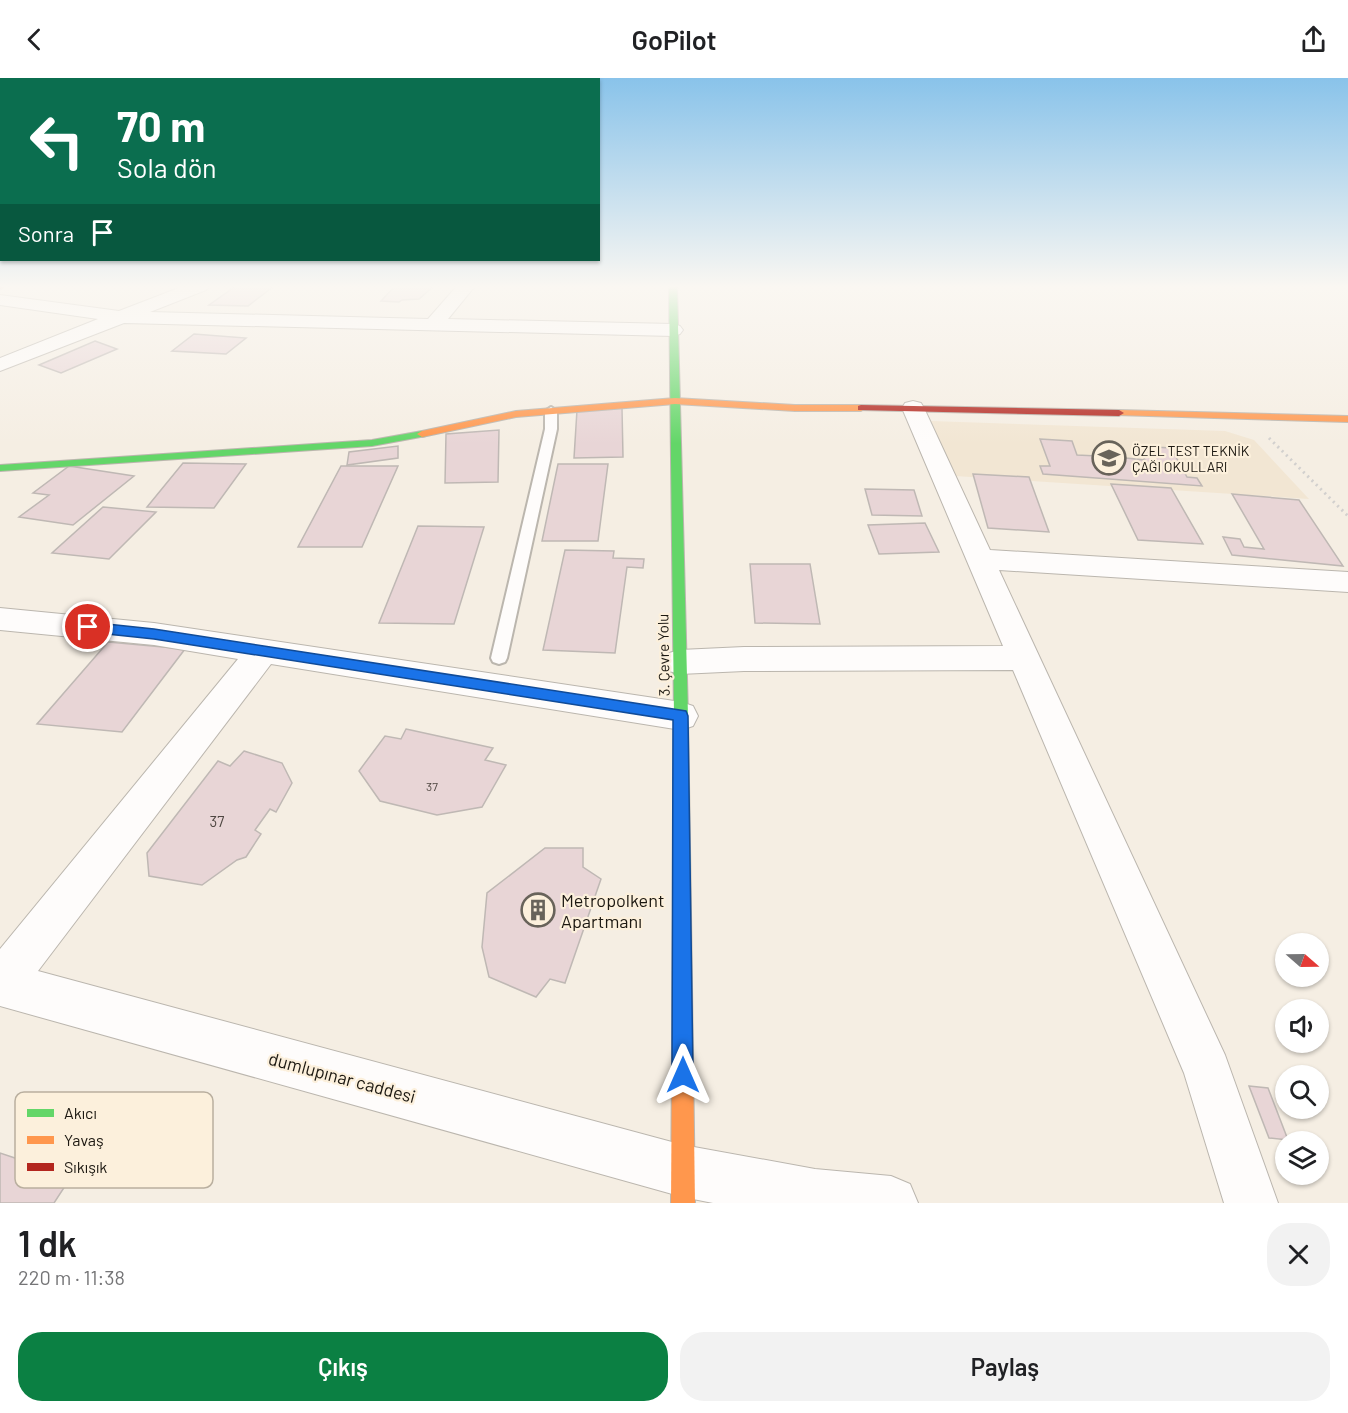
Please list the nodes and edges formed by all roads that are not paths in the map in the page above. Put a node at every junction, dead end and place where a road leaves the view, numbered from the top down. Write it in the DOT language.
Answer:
graph roads {
  1 [pos="66,338"];
  2 [pos="673,338"];
  3 [pos="0,365"];
  4 [pos="675,401"];
  5 [pos="913,408"];
  6 [pos="551,411"];
  7 [pos="1348,419"];
  8 [pos="0,468"];
  9 [pos="980,559"];
  10 [pos="1348,582"];
  11 [pos="0,619"];
  12 [pos="262,652"];
  13 [pos="499,658"];
  14 [pos="1024,658"];
  15 [pos="680,662"];
  16 [pos="681,716"];
  17 [pos="1,983"];
  18 [pos="683,1187"];
  19 [pos="891,1203"];
  20 [pos="1251,1203"];
  1 -- 3 [label="street"];
  2 -- 4 [label="street, 3. Çevre Yolu"];
  4 -- 5 [label="street"];
  4 -- 6 [label="street"];
  4 -- 15 [label="street, 3. Çevre Yolu"];
  5 -- 7 [label="street"];
  5 -- 9 [label="street"];
  6 -- 8 [label="street"];
  6 -- 13 [label="lane"];
  9 -- 10 [label="street"];
  9 -- 14 [label="street"];
  11 -- 12 [label="street"];
  12 -- 16 [label="street"];
  12 -- 17 [label="street"];
  14 -- 15 [label="street"];
  14 -- 20 [label="street"];
  15 -- 16 [label="street, 3. Çevre Yolu"];
  16 -- 18 [label="street, 3. Çevre Yolu"];
  17 -- 18 [label="street, dumlupınar caddesi"];
  18 -- 19 [label="street, dumlupınar caddesi"];
}
